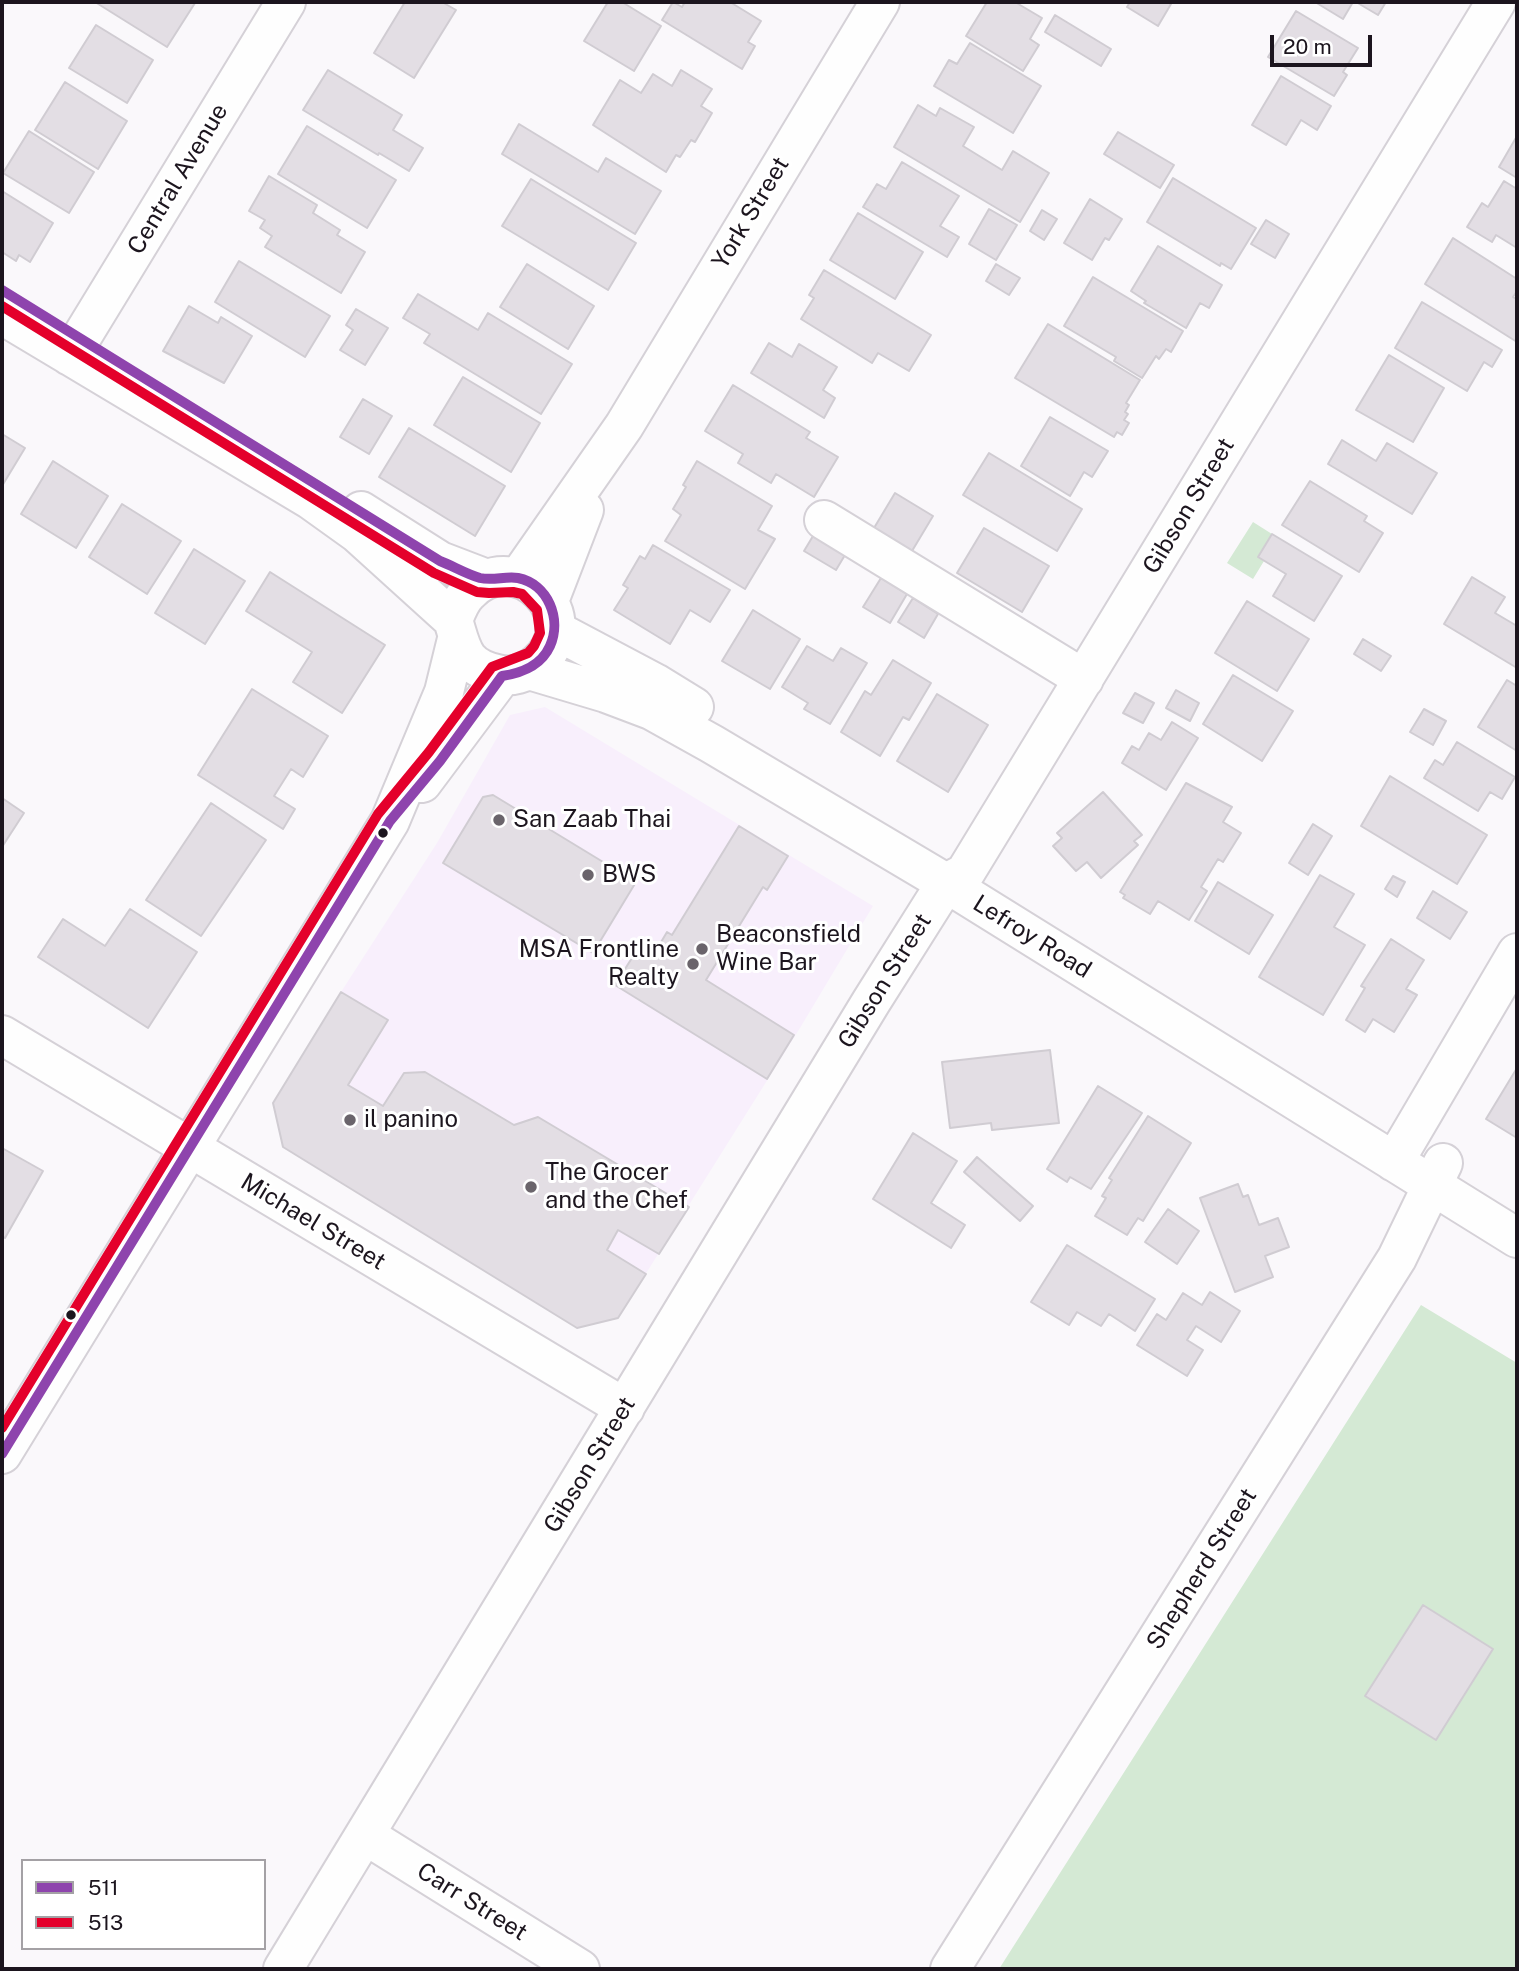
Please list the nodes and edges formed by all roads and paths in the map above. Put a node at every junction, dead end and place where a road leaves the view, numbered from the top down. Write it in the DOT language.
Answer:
graph roads {
  1 [pos="286,2"];
  2 [pos="880,2"];
  3 [pos="1496,2"];
  4 [pos="2,290"];
  5 [pos="2,315"];
  6 [pos="75,346"];
  7 [pos="624,426"];
  8 [pos="824,520"];
  9 [pos="502,579"];
  10 [pos="552,616"];
  11 [pos="455,629"];
  12 [pos="516,673"];
  13 [pos="1084,679"];
  14 [pos="390,821"];
  15 [pos="956,878"];
  16 [pos="1517,953"];
  17 [pos="2,1035"];
  18 [pos="190,1149"];
  19 [pos="1400,1151"];
  20 [pos="1438,1174"];
  21 [pos="1517,1208"];
  22 [pos="1517,1238"];
  23 [pos="625,1408"];
  24 [pos="2,1454"];
  25 [pos="365,1835"];
  26 [pos="282,1969"];
  27 [pos="580,1969"];
  28 [pos="950,1969"];
  1 -- 6 [label="street, Central Avenue"];
  2 -- 7 [label="street, York Street"];
  3 -- 13 [label="street, Gibson Street"];
  4 -- 6 [label="street, Lefroy Road"];
  5 -- 6 [label="street, Lefroy Road"];
  6 -- 9 [label="street, Lefroy Road"];
  6 -- 11 [label="street, Lefroy Road"];
  7 -- 9 [label="street, York Street"];
  7 -- 10 [label="street, York Street"];
  8 -- 13 [label="street"];
  9 -- 10 [label="street, Lefroy Road"];
  9 -- 11 [label="street"];
  10 -- 12 [label="street"];
  10 -- 15 [label="street, Lefroy Road"];
  11 -- 12 [label="street, Lefroy Road"];
  11 -- 14 [label="street"];
  12 -- 14 [label="street"];
  12 -- 15 [label="street, Lefroy Road"];
  13 -- 15 [label="street, Gibson Street"];
  14 -- 18 [label="street"];
  15 -- 19 [label="street, Lefroy Road"];
  15 -- 23 [label="street, Gibson Street"];
  16 -- 19 [label="street"];
  17 -- 18 [label="street, Michael Street"];
  18 -- 23 [label="street, Michael Street"];
  18 -- 24 [label="street"];
  19 -- 20 [label="street, Lefroy Road"];
  20 -- 21 [label="street, Lefroy Road"];
  20 -- 22 [label="street, Lefroy Road"];
  20 -- 28 [label="street, Shepherd Street"];
  23 -- 25 [label="street, Gibson Street"];
  25 -- 26 [label="street, Gibson Street"];
  25 -- 27 [label="street, Carr Street"];
}
